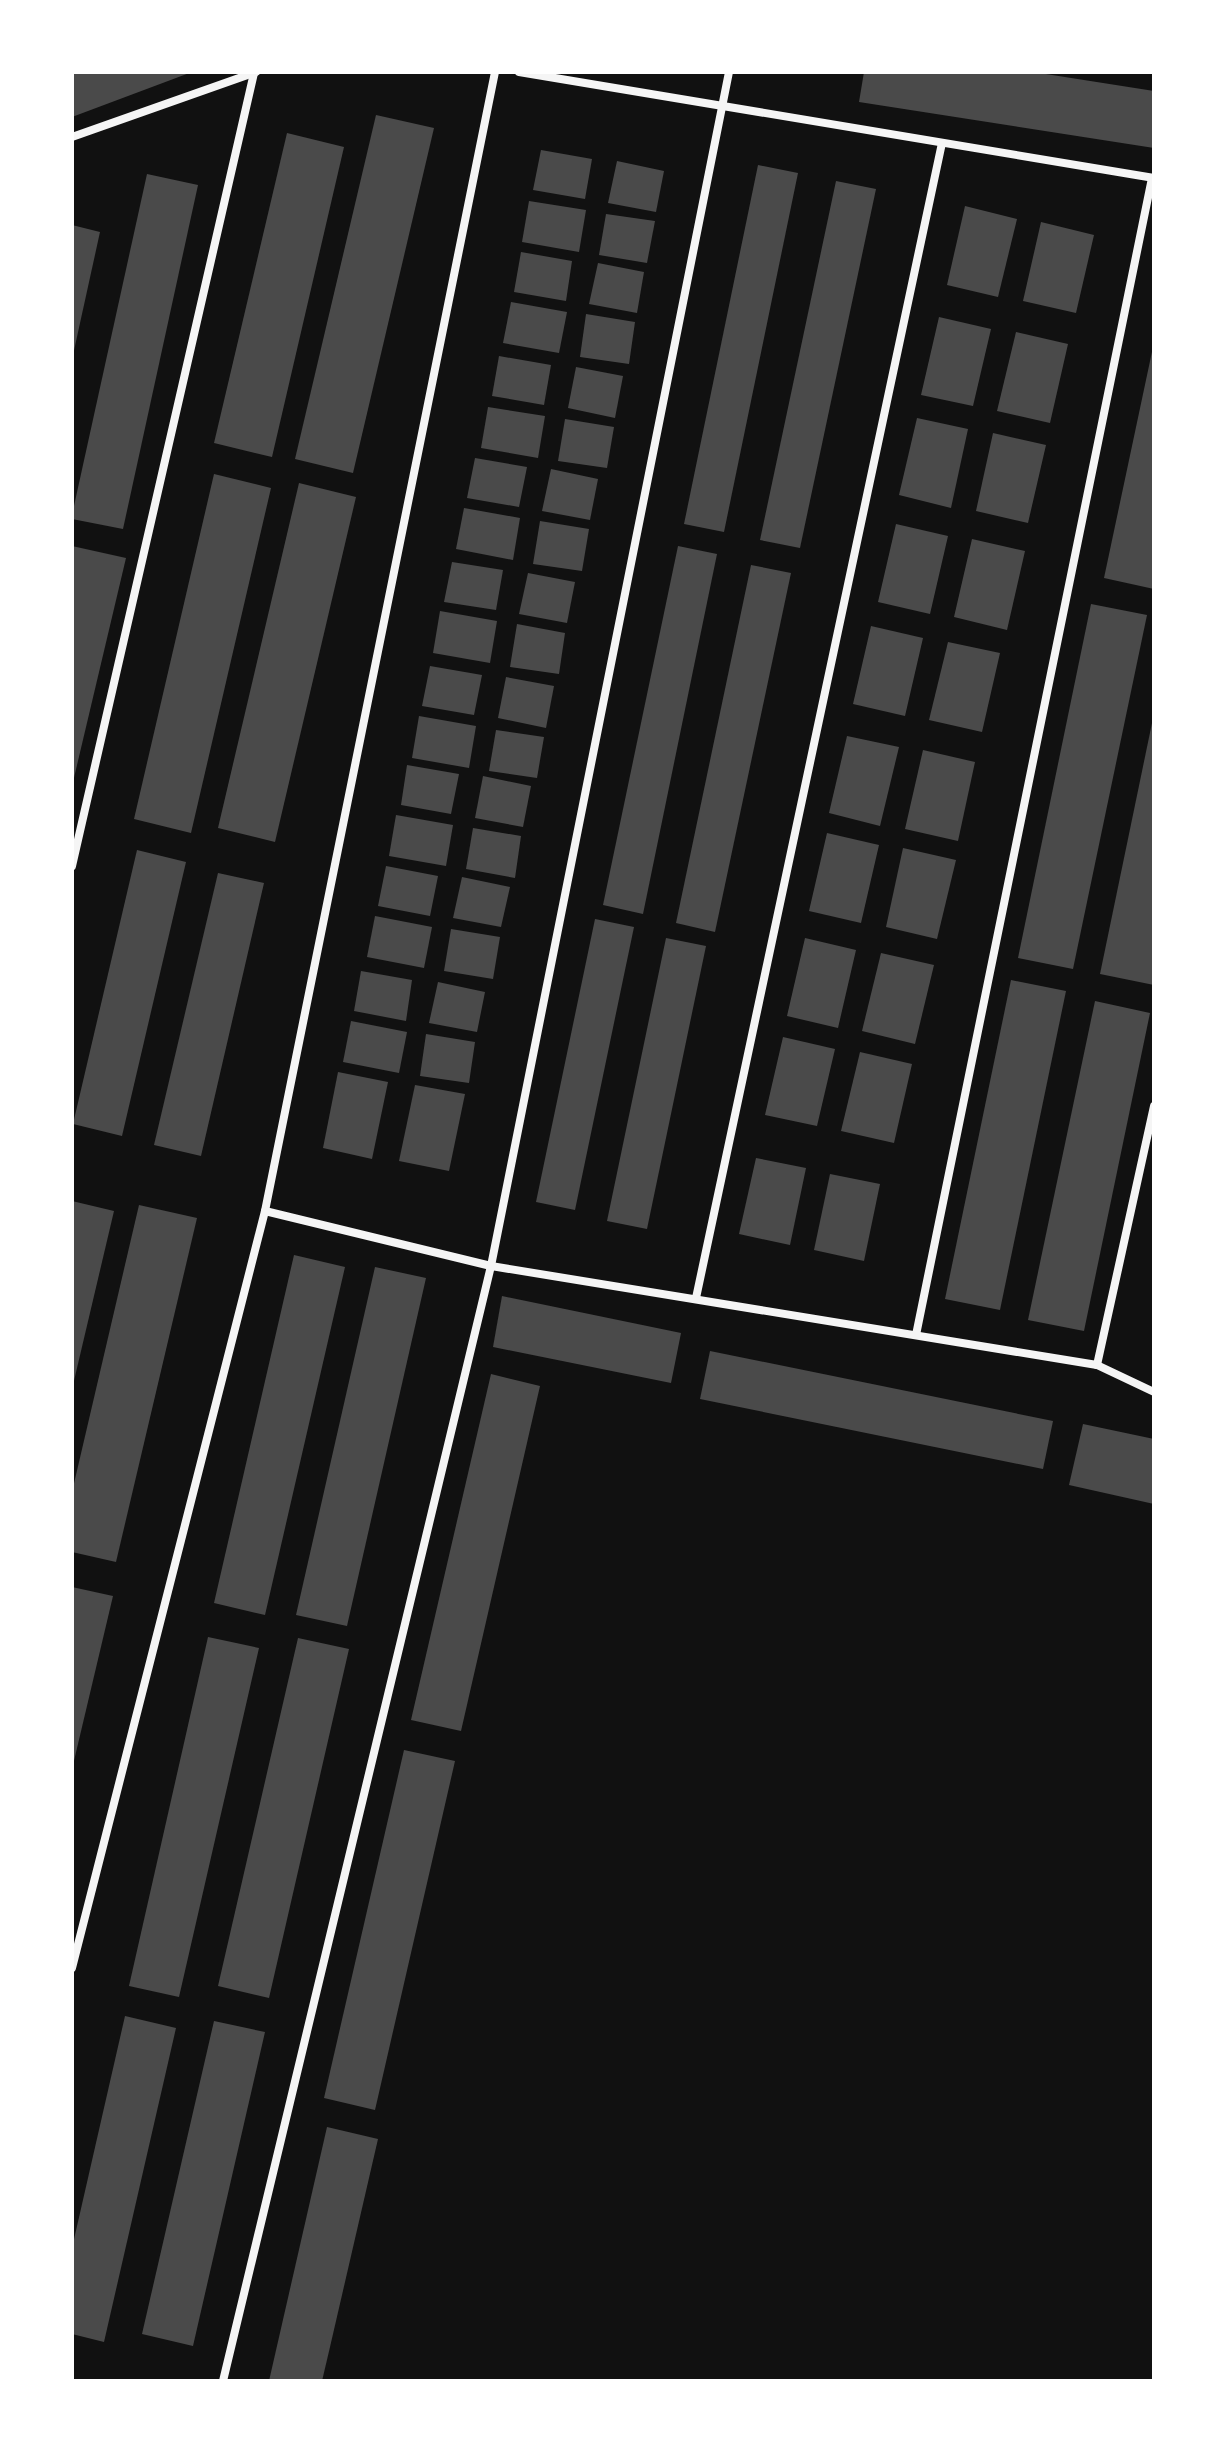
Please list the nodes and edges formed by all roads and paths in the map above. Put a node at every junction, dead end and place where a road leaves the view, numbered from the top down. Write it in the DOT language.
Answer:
graph roads {
  1 [pos="495,72"];
  2 [pos="519,72"];
  3 [pos="729,72"];
  4 [pos="256,73"];
  5 [pos="722,106"];
  6 [pos="72,137"];
  7 [pos="942,143"];
  8 [pos="1153,178"];
  9 [pos="72,866"];
  10 [pos="1154,1106"];
  11 [pos="265,1211"];
  12 [pos="491,1266"];
  13 [pos="696,1298"];
  14 [pos="916,1335"];
  15 [pos="1097,1365"];
  16 [pos="1154,1392"];
  17 [pos="72,1968"];
  18 [pos="223,2381"];
  1 -- 11 [label="street"];
  2 -- 5 [label="street"];
  3 -- 5 [label="street"];
  4 -- 6 [label="street"];
  4 -- 9 [label="street"];
  5 -- 7 [label="street"];
  5 -- 12 [label="street"];
  7 -- 8 [label="street"];
  7 -- 13 [label="street"];
  8 -- 14 [label="street"];
  10 -- 15 [label="street"];
  11 -- 12 [label="street"];
  11 -- 17 [label="street"];
  12 -- 13 [label="street"];
  12 -- 18 [label="street"];
  13 -- 14 [label="street"];
  14 -- 15 [label="street"];
  15 -- 16 [label="street"];
}
